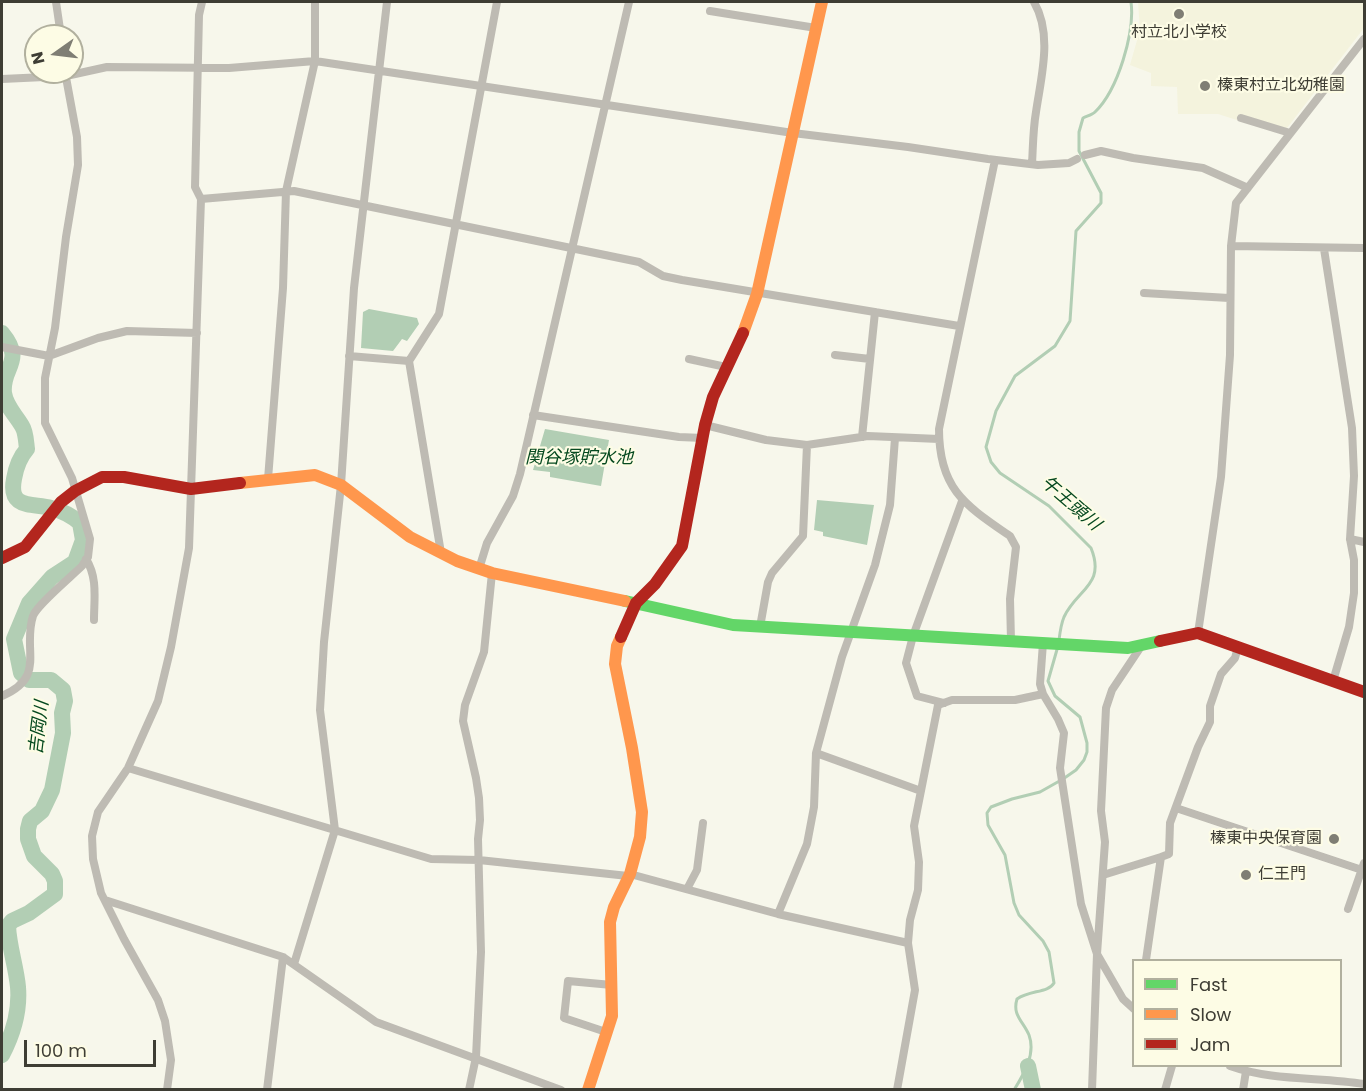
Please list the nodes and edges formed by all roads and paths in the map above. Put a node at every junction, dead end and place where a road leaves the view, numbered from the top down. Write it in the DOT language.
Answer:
graph roads {
  1 [pos="57,2"];
  2 [pos="202,2"];
  3 [pos="315,2"];
  4 [pos="387,2"];
  5 [pos="497,2"];
  6 [pos="629,2"];
  7 [pos="822,2"];
  8 [pos="1034,2"];
  9 [pos="710,11"];
  10 [pos="60,24"];
  11 [pos="816,28"];
  12 [pos="1365,39"];
  13 [pos="1361,47"];
  14 [pos="315,61"];
  15 [pos="198,68"];
  16 [pos="378,70"];
  17 [pos="84,71"];
  18 [pos="24,77"];
  19 [pos="2,79"];
  20 [pos="67,84"];
  21 [pos="481,85"];
  22 [pos="606,104"];
  23 [pos="1241,118"];
  24 [pos="793,133"];
  25 [pos="1290,133"];
  26 [pos="995,160"];
  27 [pos="1032,164"];
  28 [pos="1248,188"];
  29 [pos="286,191"];
  30 [pos="201,199"];
  31 [pos="363,206"];
  32 [pos="454,225"];
  33 [pos="1231,246"];
  34 [pos="1365,248"];
  35 [pos="573,249"];
  36 [pos="1324,249"];
  37 [pos="1144,293"];
  38 [pos="757,294"];
  39 [pos="1230,298"];
  40 [pos="875,312"];
  41 [pos="959,326"];
  42 [pos="197,333"];
  43 [pos="2,347"];
  44 [pos="835,355"];
  45 [pos="49,356"];
  46 [pos="349,356"];
  47 [pos="689,359"];
  48 [pos="870,359"];
  49 [pos="409,361"];
  50 [pos="726,367"];
  51 [pos="533,415"];
  52 [pos="705,425"];
  53 [pos="862,437"];
  54 [pos="703,438"];
  55 [pos="895,438"];
  56 [pos="939,439"];
  57 [pos="807,445"];
  58 [pos="268,479"];
  59 [pos="340,485"];
  60 [pos="191,489"];
  61 [pos="75,491"];
  62 [pos="962,501"];
  63 [pos="1350,539"];
  64 [pos="1365,542"];
  65 [pos="441,553"];
  66 [pos="2,558"];
  67 [pos="86,560"];
  68 [pos="479,568"];
  69 [pos="492,573"];
  70 [pos="636,603"];
  71 [pos="94,620"];
  72 [pos="760,627"];
  73 [pos="851,633"];
  74 [pos="1198,633"];
  75 [pos="913,636"];
  76 [pos="1011,641"];
  77 [pos="1046,643"];
  78 [pos="1142,645"];
  79 [pos="1238,647"];
  80 [pos="1333,681"];
  81 [pos="1365,692"];
  82 [pos="1043,694"];
  83 [pos="2,696"];
  84 [pos="944,703"];
  85 [pos="816,753"];
  86 [pos="128,768"];
  87 [pos="921,791"];
  88 [pos="1176,808"];
  89 [pos="703,823"];
  90 [pos="335,830"];
  91 [pos="1161,857"];
  92 [pos="480,860"];
  93 [pos="1363,866"];
  94 [pos="629,875"];
  95 [pos="1103,875"];
  96 [pos="687,889"];
  97 [pos="105,900"];
  98 [pos="1348,909"];
  99 [pos="778,914"];
  100 [pos="908,943"];
  101 [pos="1096,954"];
  102 [pos="283,957"];
  103 [pos="1146,959"];
  104 [pos="294,964"];
  105 [pos="612,985"];
  106 [pos="1132,1008"];
  107 [pos="606,1032"];
  108 [pos="476,1057"];
  109 [pos="1171,1067"];
  110 [pos="1235,1067"];
  111 [pos="1246,1071"];
  112 [pos="1365,1084"];
  113 [pos="168,1089"];
  114 [pos="267,1089"];
  115 [pos="469,1089"];
  116 [pos="561,1089"];
  117 [pos="588,1089"];
  118 [pos="897,1089"];
  119 [pos="1092,1089"];
  120 [pos="1165,1089"];
  121 [pos="1243,1089"];
  1 -- 10 [label="street"];
  2 -- 15 [label="street"];
  3 -- 14 [label="street"];
  4 -- 16 [label="street"];
  5 -- 21 [label="street"];
  6 -- 22 [label="street"];
  7 -- 11 [label="street"];
  8 -- 27 [label="street"];
  9 -- 11 [label="street"];
  11 -- 24 [label="street"];
  12 -- 13 [label="street"];
  13 -- 25 [label="street"];
  14 -- 15 [label="street"];
  14 -- 16 [label="street"];
  14 -- 29 [label="street"];
  15 -- 17 [label="street"];
  15 -- 30 [label="street"];
  16 -- 21 [label="street"];
  16 -- 31 [label="street"];
  18 -- 19 [label="street"];
  20 -- 45 [label="street"];
  21 -- 22 [label="street"];
  21 -- 32 [label="street"];
  22 -- 24 [label="street"];
  22 -- 35 [label="street"];
  23 -- 25 [label="street"];
  24 -- 26 [label="street"];
  24 -- 38 [label="street"];
  25 -- 28 [label="street"];
  26 -- 27 [label="street"];
  26 -- 41 [label="street"];
  27 -- 28 [label="street"];
  28 -- 33 [label="street"];
  29 -- 30 [label="street"];
  29 -- 31 [label="street"];
  29 -- 58 [label="street"];
  30 -- 42 [label="street"];
  31 -- 32 [label="street"];
  31 -- 46 [label="street"];
  32 -- 35 [label="street"];
  32 -- 49 [label="street"];
  33 -- 36 [label="street"];
  33 -- 39 [label="street"];
  34 -- 36 [label="street"];
  35 -- 38 [label="street"];
  35 -- 51 [label="street"];
  36 -- 63 [label="street"];
  37 -- 39 [label="street"];
  38 -- 40 [label="street"];
  38 -- 50 [label="street"];
  39 -- 74 [label="street"];
  40 -- 41 [label="street"];
  40 -- 48 [label="street"];
  41 -- 56 [label="street"];
  42 -- 45 [label="street"];
  42 -- 60 [label="street"];
  43 -- 45 [label="street"];
  44 -- 48 [label="street"];
  45 -- 61 [label="street"];
  46 -- 49 [label="street"];
  46 -- 59 [label="street"];
  47 -- 50 [label="street"];
  48 -- 53 [label="street"];
  49 -- 65 [label="street"];
  50 -- 52 [label="street"];
  51 -- 54 [label="street"];
  51 -- 68 [label="street"];
  52 -- 54 [label="street"];
  52 -- 57 [label="street"];
  53 -- 55 [label="street"];
  53 -- 57 [label="street"];
  54 -- 70 [label="street"];
  55 -- 56 [label="street"];
  55 -- 73 [label="street"];
  56 -- 62 [label="street"];
  57 -- 72 [label="street"];
  58 -- 59 [label="street"];
  58 -- 60 [label="street"];
  59 -- 65 [label="street"];
  59 -- 90 [label="street"];
  60 -- 61 [label="street"];
  60 -- 86 [label="street"];
  61 -- 66 [label="street"];
  61 -- 67 [label="street"];
  62 -- 75 [label="street"];
  62 -- 76 [label="street"];
  63 -- 64 [label="street"];
  63 -- 80 [label="street"];
  65 -- 68 [label="street"];
  67 -- 71 [label="street"];
  67 -- 83 [label="street"];
  68 -- 69 [label="street"];
  69 -- 70 [label="street"];
  69 -- 92 [label="street"];
  70 -- 72 [label="street"];
  70 -- 94 [label="street"];
  72 -- 73 [label="street"];
  73 -- 75 [label="street"];
  73 -- 85 [label="street"];
  74 -- 78 [label="street"];
  74 -- 79 [label="street"];
  75 -- 76 [label="street"];
  75 -- 84 [label="street"];
  76 -- 77 [label="street"];
  77 -- 78 [label="street"];
  77 -- 82 [label="street"];
  78 -- 95 [label="street"];
  79 -- 80 [label="street"];
  79 -- 88 [label="street"];
  80 -- 81 [label="street"];
  82 -- 84 [label="street"];
  82 -- 101 [label="street"];
  84 -- 87 [label="street"];
  85 -- 87 [label="street"];
  85 -- 99 [label="street"];
  86 -- 90 [label="street"];
  86 -- 97 [label="street"];
  87 -- 100 [label="street"];
  88 -- 91 [label="street"];
  88 -- 93 [label="street"];
  89 -- 96 [label="street"];
  90 -- 92 [label="street"];
  90 -- 104 [label="street"];
  91 -- 95 [label="street"];
  91 -- 103 [label="street"];
  92 -- 94 [label="street"];
  92 -- 108 [label="street"];
  93 -- 98 [label="street"];
  94 -- 96 [label="street"];
  94 -- 105 [label="street"];
  95 -- 101 [label="street"];
  96 -- 99 [label="street"];
  97 -- 102 [label="street"];
  97 -- 113 [label="street"];
  99 -- 100 [label="street"];
  100 -- 118 [label="street"];
  101 -- 106 [label="street"];
  101 -- 119 [label="street"];
  102 -- 104 [label="street"];
  102 -- 114 [label="street"];
  104 -- 108 [label="street"];
  105 -- 107 [label="street"];
  105 -- 107 [label="street"];
  107 -- 117 [label="street"];
  108 -- 115 [label="street"];
  108 -- 116 [label="street"];
  109 -- 120 [label="street"];
  110 -- 111 [label="street"];
  111 -- 112 [label="street"];
  111 -- 121 [label="street"];
}
